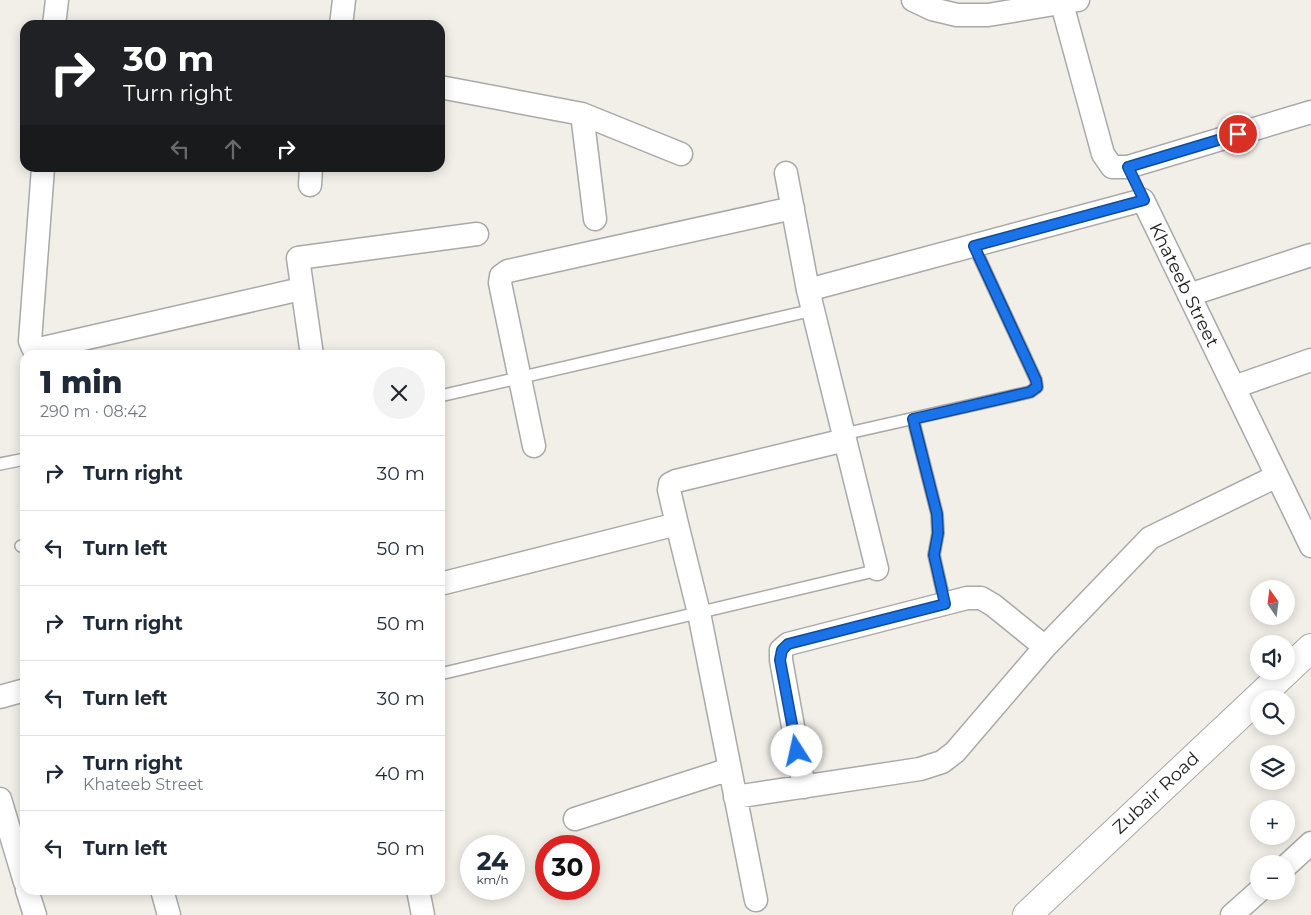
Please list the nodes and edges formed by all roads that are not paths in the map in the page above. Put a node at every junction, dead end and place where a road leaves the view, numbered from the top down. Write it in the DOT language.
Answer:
graph roads {
  1 [pos="57,0"];
  2 [pos="344,0"];
  3 [pos="913,0"];
  4 [pos="1070,2"];
  5 [pos="55,20"];
  6 [pos="342,20"];
  7 [pos="445,88"];
  8 [pos="1311,112"];
  9 [pos="582,114"];
  10 [pos="681,154"];
  11 [pos="1128,167"];
  12 [pos="43,172"];
  13 [pos="786,173"];
  14 [pos="1144,200"];
  15 [pos="793,208"];
  16 [pos="595,219"];
  17 [pos="477,234"];
  18 [pos="974,246"];
  19 [pos="1311,255"];
  20 [pos="301,289"];
  21 [pos="1189,295"];
  22 [pos="811,300"];
  23 [pos="39,350"];
  24 [pos="39,350"];
  25 [pos="311,350"];
  26 [pos="1311,360"];
  27 [pos="519,378"];
  28 [pos="1234,387"];
  29 [pos="445,395"];
  30 [pos="913,419"];
  31 [pos="845,437"];
  32 [pos="534,446"];
  33 [pos="20,459"];
  34 [pos="0,464"];
  35 [pos="1277,476"];
  36 [pos="677,524"];
  37 [pos="1311,546"];
  38 [pos="877,569"];
  39 [pos="445,583"];
  40 [pos="945,604"];
  41 [pos="699,613"];
  42 [pos="1045,647"];
  43 [pos="1311,648"];
  44 [pos="445,673"];
  45 [pos="20,691"];
  46 [pos="0,696"];
  47 [pos="730,769"];
  48 [pos="804,787"];
  49 [pos="735,797"];
  50 [pos="0,799"];
  51 [pos="575,819"];
  52 [pos="1311,843"];
  53 [pos="1295,858"];
  54 [pos="20,865"];
  55 [pos="29,895"];
  56 [pos="163,895"];
  57 [pos="419,895"];
  58 [pos="1250,899"];
  59 [pos="756,900"];
  60 [pos="35,915"];
  61 [pos="169,915"];
  62 [pos="423,915"];
  63 [pos="1027,915"];
  64 [pos="1232,915"];
  1 -- 5 [label="street"];
  2 -- 6 [label="street"];
  3 -- 4 [label="street"];
  4 -- 11 [label="street"];
  7 -- 9 [label="street"];
  8 -- 11 [label="street"];
  9 -- 10 [label="street"];
  9 -- 16 [label="street"];
  11 -- 14 [label="street"];
  12 -- 23 [label="street"];
  13 -- 15 [label="street"];
  14 -- 18 [label="street, Khateeb Street"];
  14 -- 21 [label="street, Khateeb Street"];
  15 -- 22 [label="street"];
  15 -- 27 [label="street"];
  17 -- 20 [label="street"];
  18 -- 22 [label="street, Khateeb Street"];
  18 -- 30 [label="lane"];
  19 -- 21 [label="street"];
  20 -- 24 [label="street"];
  20 -- 25 [label="street"];
  21 -- 28 [label="street, Khateeb Street"];
  22 -- 27 [label="lane"];
  22 -- 31 [label="street"];
  26 -- 28 [label="street"];
  27 -- 29 [label="lane"];
  27 -- 32 [label="street"];
  28 -- 35 [label="street, Khateeb Street"];
  30 -- 31 [label="lane"];
  30 -- 40 [label="lane"];
  31 -- 36 [label="street"];
  31 -- 38 [label="street"];
  33 -- 34 [label="lane"];
  35 -- 37 [label="street, Khateeb Street"];
  35 -- 42 [label="street"];
  36 -- 39 [label="street"];
  36 -- 41 [label="street"];
  38 -- 41 [label="lane"];
  40 -- 42 [label="street"];
  40 -- 48 [label="street"];
  41 -- 44 [label="lane"];
  41 -- 47 [label="street"];
  42 -- 48 [label="street"];
  43 -- 63 [label="street, Zubair Road"];
  45 -- 46 [label="street"];
  47 -- 49 [label="street"];
  47 -- 51 [label="street"];
  48 -- 49 [label="street"];
  49 -- 59 [label="street"];
  50 -- 54 [label="street"];
  52 -- 53 [label="street"];
  55 -- 60 [label="street"];
  56 -- 61 [label="street"];
  57 -- 62 [label="street"];
  58 -- 64 [label="street"];
}
